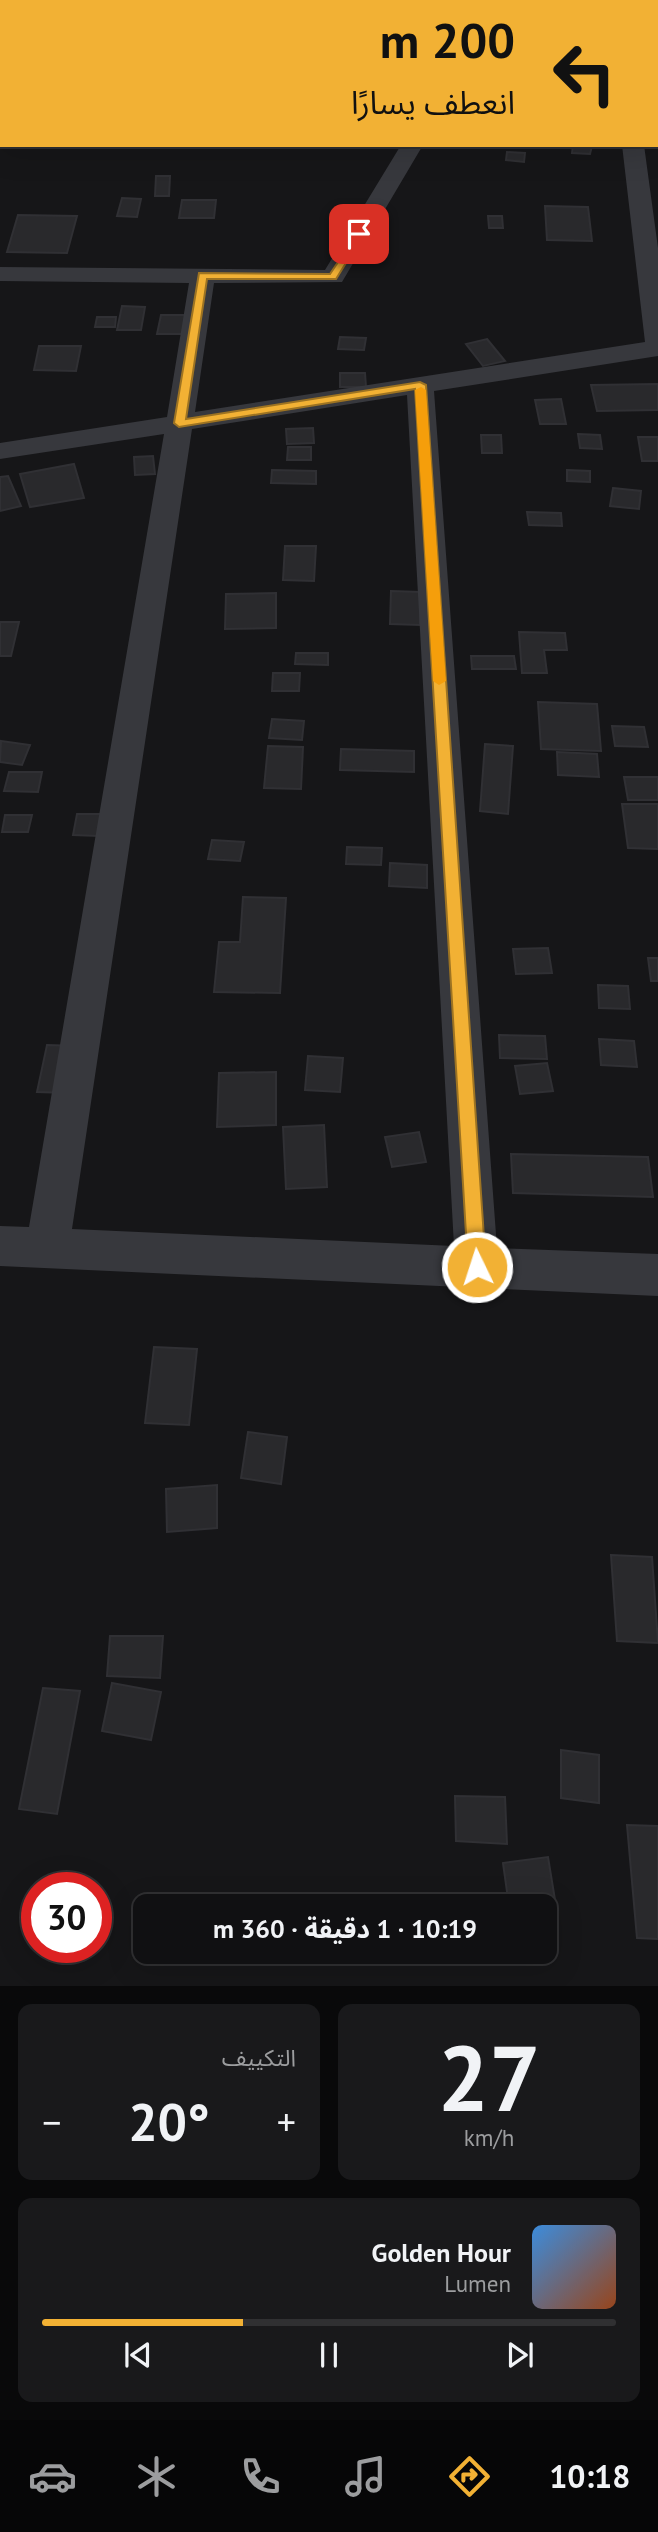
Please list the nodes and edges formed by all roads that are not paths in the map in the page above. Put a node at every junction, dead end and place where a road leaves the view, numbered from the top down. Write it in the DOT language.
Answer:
graph roads {
  1 [pos="411,147"];
  2 [pos="633,147"];
  3 [pos="0,274"];
  4 [pos="203,276"];
  5 [pos="658,346"];
  6 [pos="420,385"];
  7 [pos="179,423"];
  8 [pos="0,452"];
  9 [pos="0,1246"];
  10 [pos="47,1248"];
  11 [pos="477,1267"];
  12 [pos="658,1275"];
  1 -- 4 [label="street"];
  2 -- 5 [label="street"];
  3 -- 4 [label="street"];
  4 -- 7 [label="street"];
  5 -- 6 [label="street"];
  6 -- 7 [label="street"];
  6 -- 11 [label="street"];
  7 -- 8 [label="street"];
  7 -- 10 [label="street"];
  9 -- 10 [label="street"];
  10 -- 11 [label="street"];
  11 -- 12 [label="street"];
}
